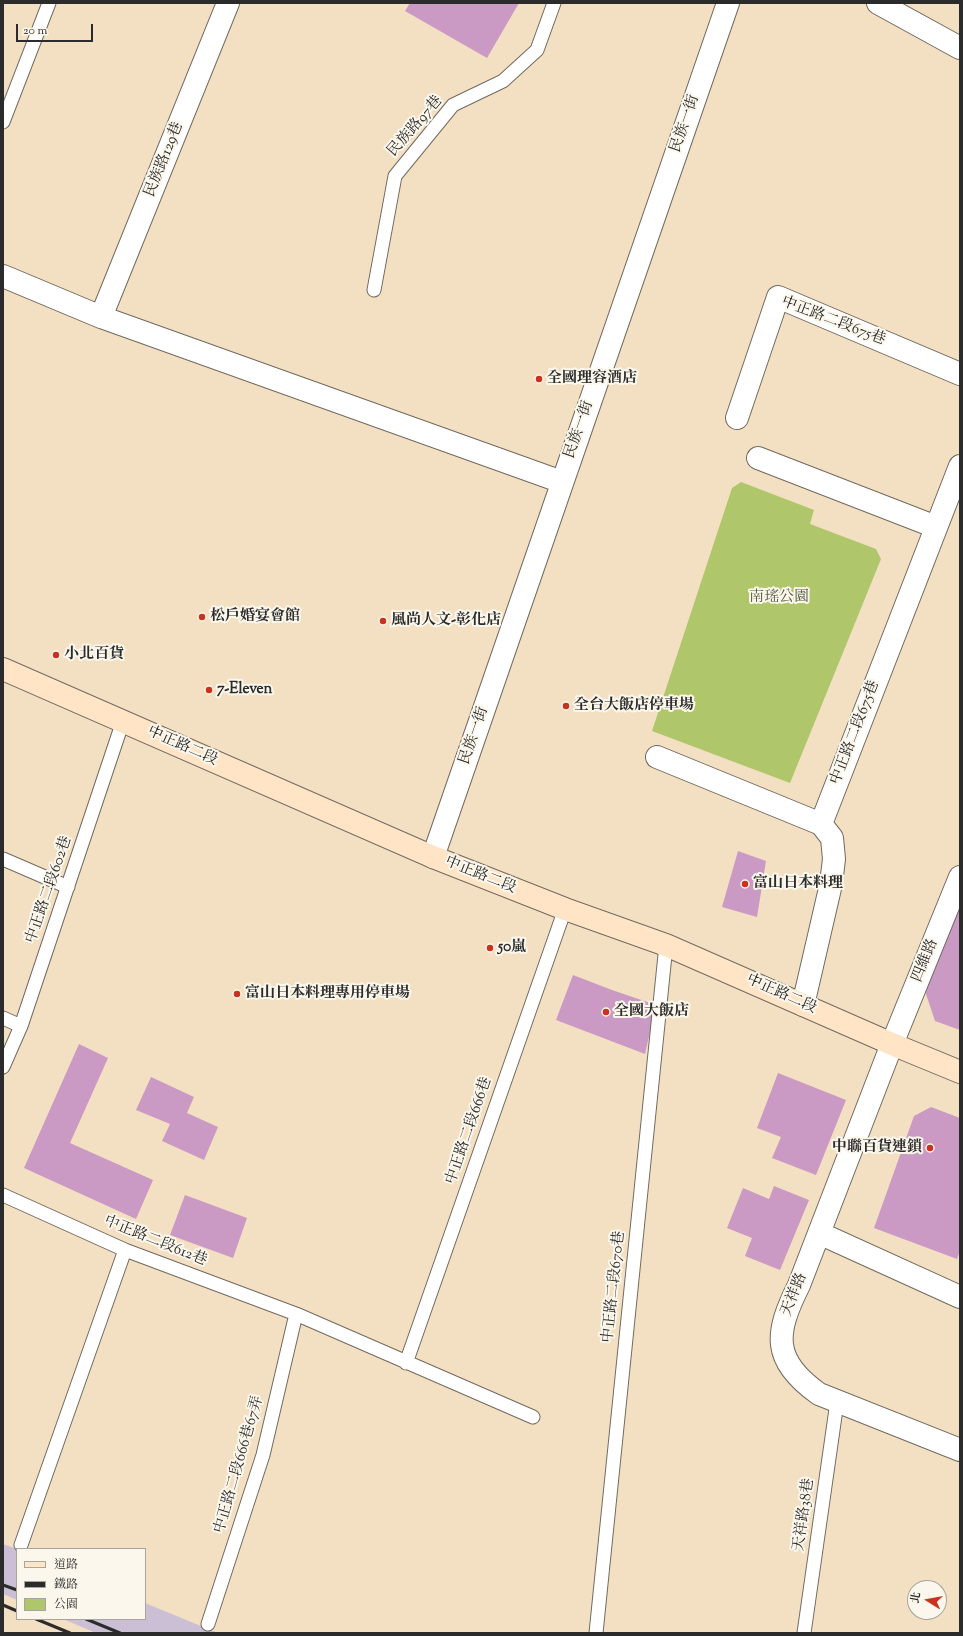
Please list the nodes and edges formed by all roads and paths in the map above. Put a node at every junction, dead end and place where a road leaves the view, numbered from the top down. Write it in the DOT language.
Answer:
graph roads {
  1 [pos="49,3"];
  2 [pos="228,3"];
  3 [pos="554,3"];
  4 [pos="728,3"];
  5 [pos="878,3"];
  6 [pos="960,48"];
  7 [pos="3,122"];
  8 [pos="3,276"];
  9 [pos="374,290"];
  10 [pos="101,317"];
  11 [pos="960,374"];
  12 [pos="737,418"];
  13 [pos="758,458"];
  14 [pos="960,466"];
  15 [pos="562,482"];
  16 [pos="936,527"];
  17 [pos="3,669"];
  18 [pos="123,721"];
  19 [pos="657,757"];
  20 [pos="820,824"];
  21 [pos="433,857"];
  22 [pos="3,858"];
  23 [pos="960,877"];
  24 [pos="68,887"];
  25 [pos="565,910"];
  26 [pos="666,945"];
  27 [pos="803,1005"];
  28 [pos="3,1018"];
  29 [pos="21,1026"];
  30 [pos="892,1044"];
  31 [pos="3,1067"];
  32 [pos="960,1072"];
  33 [pos="3,1195"];
  34 [pos="819,1233"];
  35 [pos="125,1250"];
  36 [pos="960,1297"];
  37 [pos="296,1314"];
  38 [pos="406,1363"];
  39 [pos="837,1402"];
  40 [pos="533,1417"];
  41 [pos="960,1450"];
  42 [pos="21,1545"];
  43 [pos="208,1624"];
  44 [pos="596,1633"];
  45 [pos="804,1633"];
  1 -- 7 [label="lane"];
  2 -- 10 [label="street, 民族路129巷"];
  3 -- 9 [label="lane, 民族路97巷"];
  4 -- 15 [label="street, 民族一街"];
  5 -- 6 [label="street"];
  8 -- 10 [label="street"];
  10 -- 15 [label="street"];
  11 -- 12 [label="street, 中正路二段675巷"];
  13 -- 16 [label="street"];
  14 -- 16 [label="street, 中正路二段675巷"];
  15 -- 21 [label="street, 民族一街"];
  16 -- 20 [label="street, 中正路二段675巷"];
  17 -- 18 [label="street, 中正路二段"];
  18 -- 21 [label="street, 中正路二段"];
  18 -- 24 [label="lane, 中正路二段602巷"];
  19 -- 20 [label="street"];
  20 -- 27 [label="street"];
  21 -- 25 [label="street, 中正路二段"];
  22 -- 24 [label="lane"];
  23 -- 30 [label="street, 四維路"];
  24 -- 29 [label="lane, 中正路二段602巷"];
  25 -- 26 [label="street, 中正路二段"];
  25 -- 38 [label="lane, 中正路二段666巷"];
  26 -- 27 [label="street, 中正路二段"];
  26 -- 44 [label="lane, 中正路二段670巷"];
  27 -- 30 [label="street, 中正路二段"];
  28 -- 29 [label="lane"];
  29 -- 31 [label="lane, 中正路二段602巷"];
  30 -- 32 [label="street, 中正路二段"];
  30 -- 34 [label="street, 天祥路"];
  33 -- 35 [label="lane, 中正路二段612巷"];
  34 -- 36 [label="street"];
  34 -- 39 [label="street, 天祥路"];
  35 -- 37 [label="lane, 中正路二段612巷"];
  35 -- 42 [label="lane"];
  37 -- 38 [label="lane"];
  37 -- 43 [label="lane, 中正路二段666巷67弄"];
  38 -- 40 [label="lane"];
  39 -- 41 [label="street, 天祥路"];
  39 -- 45 [label="lane, 天祥路38巷"];
}
